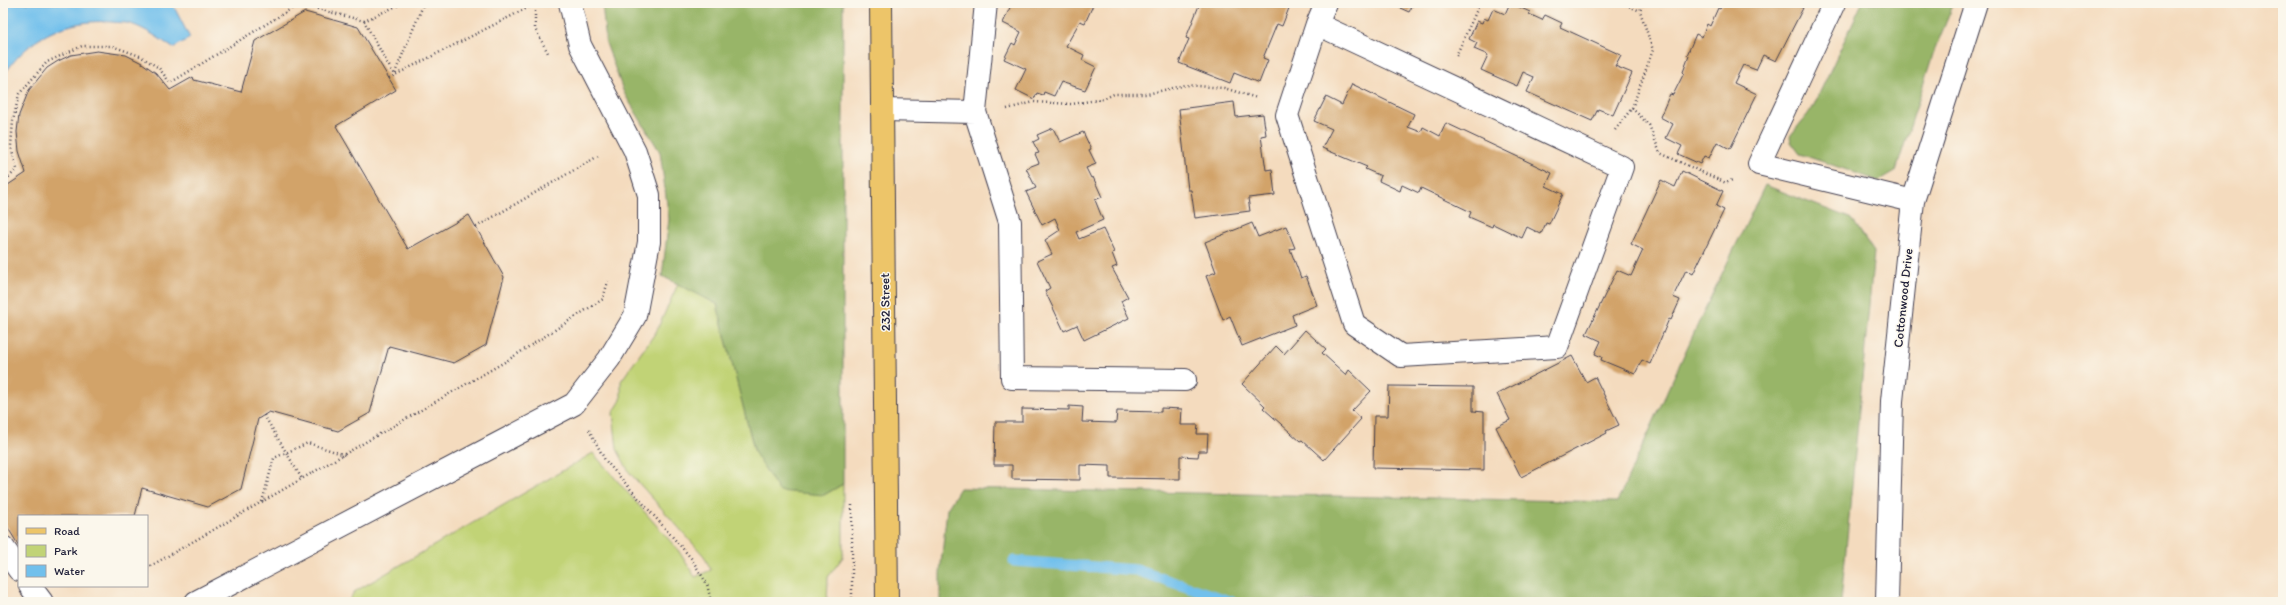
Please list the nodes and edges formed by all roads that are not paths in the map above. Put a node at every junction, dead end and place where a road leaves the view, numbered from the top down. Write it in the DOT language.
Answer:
graph roads {
  1 [pos="570,3"];
  2 [pos="882,3"];
  3 [pos="986,3"];
  4 [pos="1326,3"];
  5 [pos="1834,3"];
  6 [pos="1976,3"];
  7 [pos="1317,24"];
  8 [pos="883,110"];
  9 [pos="975,112"];
  10 [pos="1913,201"];
  11 [pos="1185,380"];
  12 [pos="3,547"];
  13 [pos="18,569"];
  14 [pos="31,587"];
  15 [pos="42,602"];
  16 [pos="196,602"];
  17 [pos="887,602"];
  18 [pos="1887,602"];
  1 -- 16 [label="street"];
  2 -- 8 [label="main road, 232 Street"];
  3 -- 9 [label="street"];
  4 -- 7 [label="street"];
  5 -- 10 [label="street"];
  6 -- 10 [label="street, Cottonwood Drive"];
  7 -- 7 [label="street"];
  8 -- 9 [label="street"];
  8 -- 17 [label="main road, 232 Street"];
  9 -- 11 [label="street"];
  10 -- 18 [label="street, Cottonwood Drive"];
  12 -- 13 [label="street"];
  14 -- 15 [label="street"];
}
